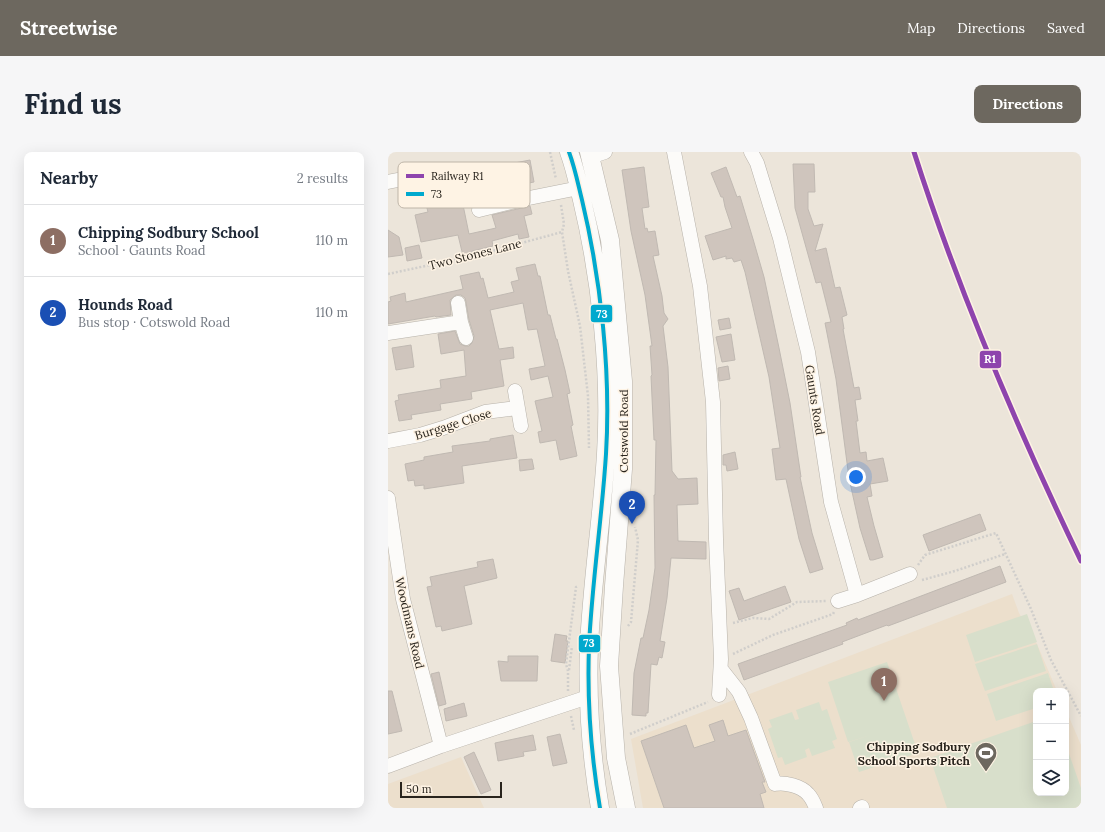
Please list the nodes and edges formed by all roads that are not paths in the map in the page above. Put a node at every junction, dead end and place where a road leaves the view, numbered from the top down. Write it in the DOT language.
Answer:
graph roads {
  1 [pos="569,152"];
  2 [pos="674,152"];
  3 [pos="751,152"];
  4 [pos="595,154"];
  5 [pos="398,180"];
  6 [pos="388,182"];
  7 [pos="579,188"];
  8 [pos="530,198"];
  9 [pos="487,208"];
  10 [pos="479,210"];
  11 [pos="458,303"];
  12 [pos="461,322"];
  13 [pos="388,333"];
  14 [pos="466,338"];
  15 [pos="515,391"];
  16 [pos="517,408"];
  17 [pos="520,426"];
  18 [pos="388,441"];
  19 [pos="388,498"];
  20 [pos="910,574"];
  21 [pos="857,595"];
  22 [pos="838,601"];
  23 [pos="721,664"];
  24 [pos="610,666"];
  25 [pos="719,695"];
  26 [pos="588,697"];
  27 [pos="441,746"];
  28 [pos="388,766"];
  29 [pos="600,808"];
  30 [pos="626,808"];
  31 [pos="816,808"];
  1 -- 7 [label="main road, Cotswold Road"];
  2 -- 23 [label="street"];
  3 -- 21 [label="street, Gaunts Road"];
  4 -- 24 [label="main road, Cotswold Road"];
  5 -- 6 [label="street"];
  7 -- 8 [label="street"];
  7 -- 26 [label="main road, Cotswold Road"];
  9 -- 10 [label="street"];
  11 -- 12 [label="street"];
  12 -- 13 [label="street"];
  12 -- 14 [label="street"];
  15 -- 16 [label="street"];
  16 -- 17 [label="street"];
  16 -- 18 [label="street, Burgage Close"];
  19 -- 27 [label="street, Woodmans Road"];
  20 -- 21 [label="street"];
  21 -- 22 [label="street"];
  23 -- 25 [label="street"];
  23 -- 31 [label="street"];
  24 -- 26 [label="main road"];
  24 -- 30 [label="main road, Cotswold Road"];
  26 -- 27 [label="street"];
  26 -- 29 [label="main road, Cotswold Road"];
  27 -- 28 [label="street"];
}
